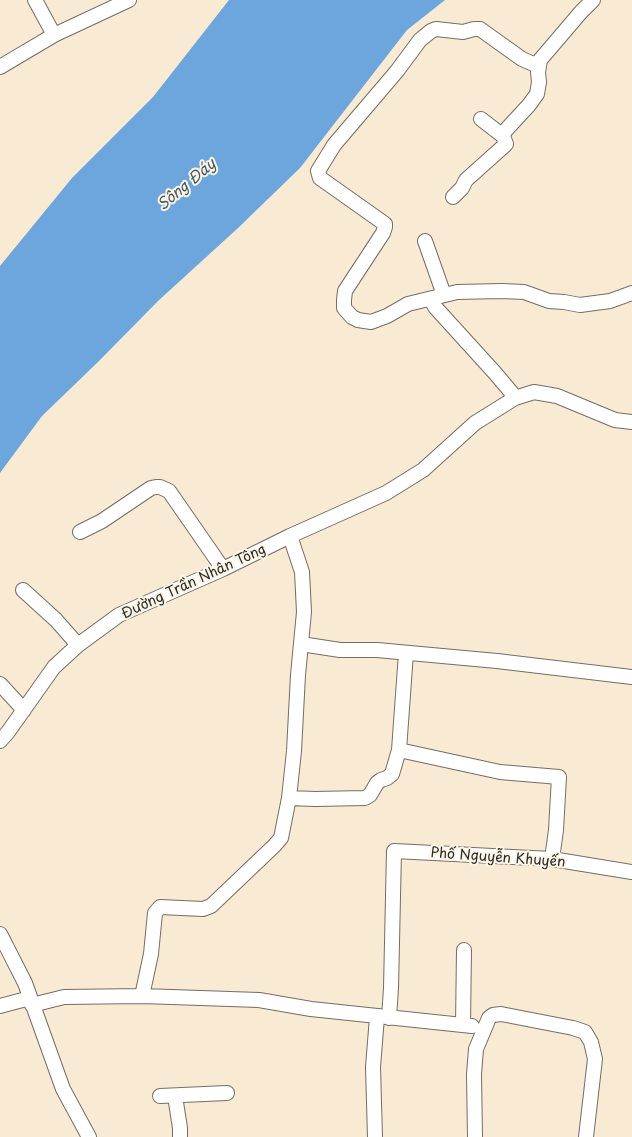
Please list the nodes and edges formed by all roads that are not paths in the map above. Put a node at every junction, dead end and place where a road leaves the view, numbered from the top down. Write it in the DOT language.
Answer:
graph roads {
  1 [pos="35,0"];
  2 [pos="130,0"];
  3 [pos="593,0"];
  4 [pos="54,36"];
  5 [pos="538,66"];
  6 [pos="0,67"];
  7 [pos="481,119"];
  8 [pos="503,136"];
  9 [pos="452,196"];
  10 [pos="424,241"];
  11 [pos="632,293"];
  12 [pos="437,297"];
  13 [pos="514,398"];
  14 [pos="632,422"];
  15 [pos="80,532"];
  16 [pos="290,536"];
  17 [pos="223,568"];
  18 [pos="23,590"];
  19 [pos="301,644"];
  20 [pos="78,645"];
  21 [pos="406,653"];
  22 [pos="632,677"];
  23 [pos="0,684"];
  24 [pos="24,710"];
  25 [pos="0,741"];
  26 [pos="399,750"];
  27 [pos="289,798"];
  28 [pos="552,859"];
  29 [pos="632,872"];
  30 [pos="0,934"];
  31 [pos="464,950"];
  32 [pos="142,996"];
  33 [pos="31,1002"];
  34 [pos="0,1006"];
  35 [pos="383,1017"];
  36 [pos="227,1093"];
  37 [pos="160,1096"];
  38 [pos="176,1096"];
  39 [pos="89,1137"];
  40 [pos="180,1137"];
  41 [pos="375,1137"];
  42 [pos="475,1137"];
  43 [pos="586,1137"];
  1 -- 4 [label="street"];
  2 -- 4 [label="street"];
  3 -- 5 [label="street"];
  4 -- 6 [label="street"];
  5 -- 8 [label="street"];
  5 -- 12 [label="street"];
  7 -- 8 [label="street"];
  8 -- 9 [label="street"];
  10 -- 12 [label="street"];
  11 -- 12 [label="street"];
  12 -- 13 [label="street"];
  13 -- 14 [label="street"];
  13 -- 16 [label="street, Đường Trần Nhân Tông"];
  15 -- 17 [label="street"];
  16 -- 17 [label="street, Đường Trần Nhân Tông"];
  16 -- 19 [label="street"];
  17 -- 20 [label="street, Đường Trần Nhân Tông"];
  18 -- 20 [label="street"];
  19 -- 21 [label="street"];
  19 -- 27 [label="street"];
  20 -- 24 [label="street, Đường Trần Nhân Tông"];
  21 -- 22 [label="street"];
  21 -- 26 [label="street"];
  23 -- 24 [label="street"];
  24 -- 25 [label="street, Đường Trần Nhân Tông"];
  26 -- 27 [label="street"];
  26 -- 28 [label="street"];
  27 -- 32 [label="street"];
  28 -- 29 [label="street, Phố Nguyễn Khuyến"];
  28 -- 35 [label="street, Phố Nguyễn Khuyến"];
  30 -- 33 [label="street"];
  31 -- 35 [label="street"];
  32 -- 33 [label="street"];
  32 -- 35 [label="street"];
  33 -- 34 [label="street"];
  33 -- 39 [label="street"];
  35 -- 41 [label="street"];
  36 -- 38 [label="street"];
  37 -- 38 [label="street"];
  38 -- 40 [label="street"];
  42 -- 43 [label="street"];
}
